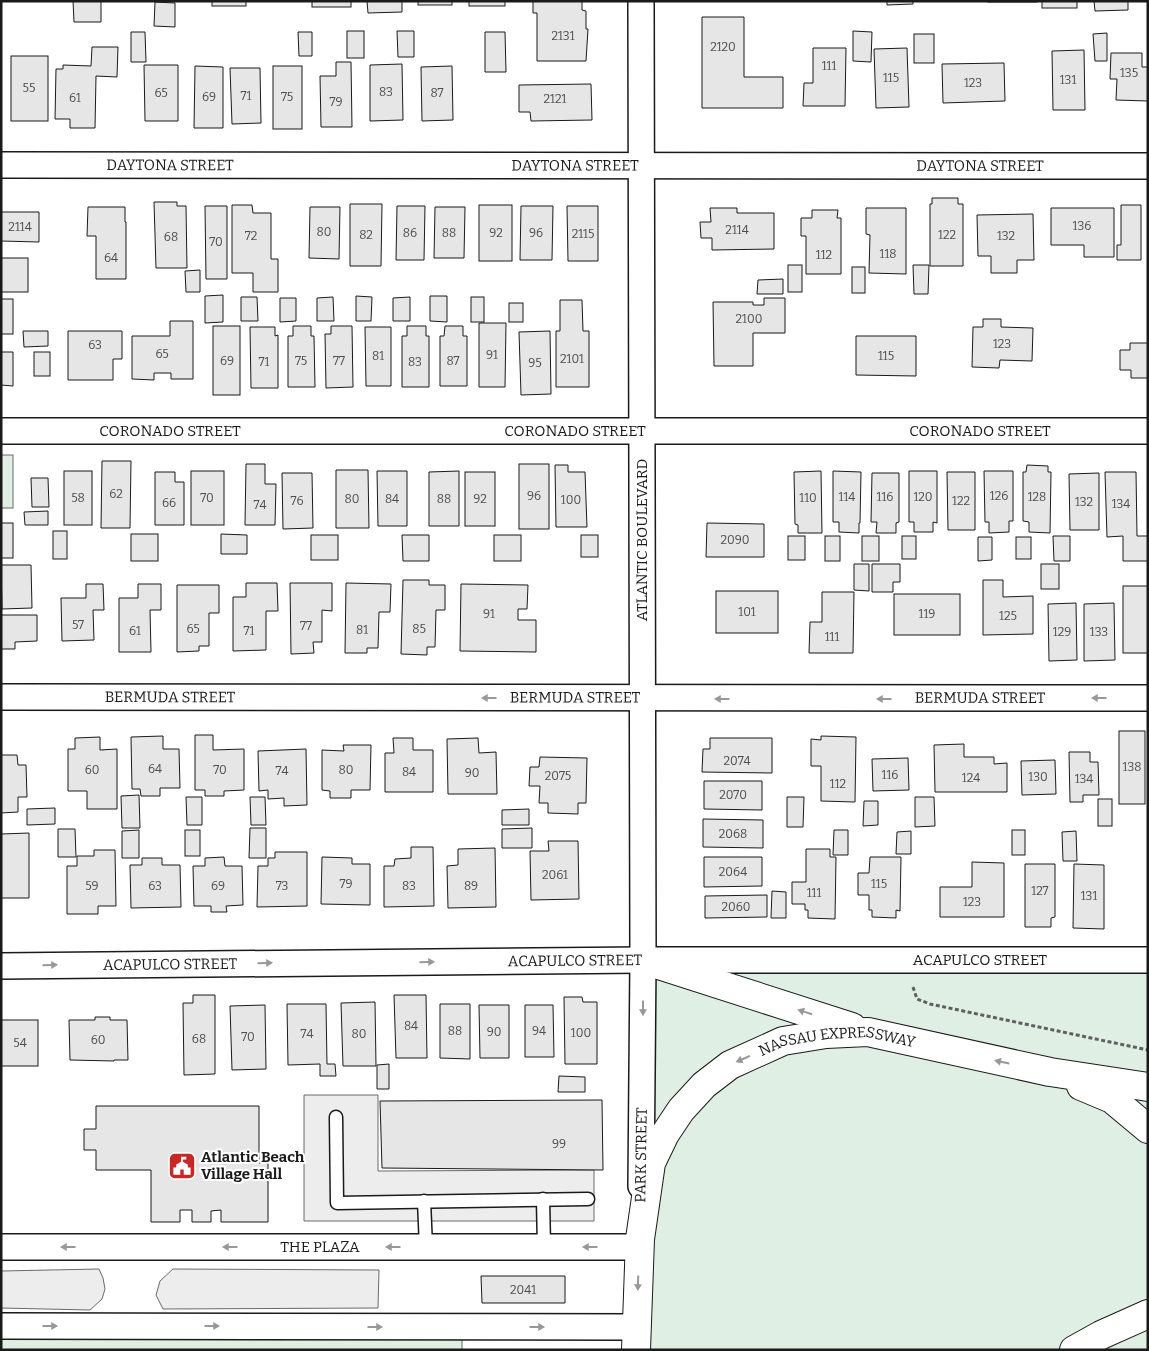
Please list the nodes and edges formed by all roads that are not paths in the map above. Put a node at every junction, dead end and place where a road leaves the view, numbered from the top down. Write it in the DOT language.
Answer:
graph roads {
  1 [pos="641,1"];
  2 [pos="641,164"];
  3 [pos="1,165"];
  4 [pos="1148,166"];
  5 [pos="1,430"];
  6 [pos="642,431"];
  7 [pos="1148,431"];
  8 [pos="1,697"];
  9 [pos="1148,698"];
  10 [pos="643,699"];
  11 [pos="643,960"];
  12 [pos="1148,960"];
  13 [pos="1,966"];
  14 [pos="868,1032"];
  15 [pos="1050,1072"];
  16 [pos="1148,1087"];
  17 [pos="336,1117"];
  18 [pos="1148,1129"];
  19 [pos="543,1199"];
  20 [pos="588,1199"];
  21 [pos="424,1201"];
  22 [pos="639,1243"];
  23 [pos="1,1247"];
  24 [pos="426,1247"];
  25 [pos="544,1248"];
  26 [pos="1148,1293"];
  27 [pos="1148,1314"];
  28 [pos="1,1326"];
  29 [pos="1101,1334"];
  30 [pos="637,1342"];
  31 [pos="1074,1350"];
  1 -- 2 [label="street, ATLANTIC BOULEVARD"];
  2 -- 3 [label="street, DAYTONA STREET"];
  2 -- 4 [label="street, DAYTONA STREET"];
  2 -- 6 [label="street, ATLANTIC BOULEVARD"];
  5 -- 6 [label="street, CORONADO STREET"];
  6 -- 7 [label="street, CORONADO STREET"];
  6 -- 10 [label="street, ATLANTIC BOULEVARD"];
  10 -- 8 [label="street, BERMUDA STREET, one-way"];
  9 -- 10 [label="street, BERMUDA STREET, one-way"];
  10 -- 11 [label="street, ATLANTIC BOULEVARD"];
  11 -- 12 [label="street, ACAPULCO STREET"];
  13 -- 11 [label="street, ACAPULCO STREET, one-way"];
  14 -- 11 [label="highway, one-way"];
  11 -- 22 [label="street, PARK STREET, one-way"];
  15 -- 14 [label="highway, NASSAU EXPRESSWAY, one-way"];
  14 -- 22 [label="highway, NASSAU EXPRESSWAY, one-way"];
  15 -- 16 [label="highway, NASSAU EXPRESSWAY"];
  15 -- 18 [label="highway"];
  17 -- 21 [label="lane"];
  19 -- 20 [label="lane"];
  19 -- 21 [label="lane"];
  19 -- 25 [label="lane"];
  21 -- 24 [label="lane"];
  22 -- 25 [label="street, THE PLAZA, one-way"];
  22 -- 30 [label="highway, PARK STREET, one-way"];
  24 -- 23 [label="street, THE PLAZA, one-way"];
  24 -- 25 [label="street, THE PLAZA"];
  26 -- 29 [label="highway"];
  27 -- 29 [label="highway"];
  28 -- 30 [label="street, one-way"];
  29 -- 31 [label="highway"];
}
